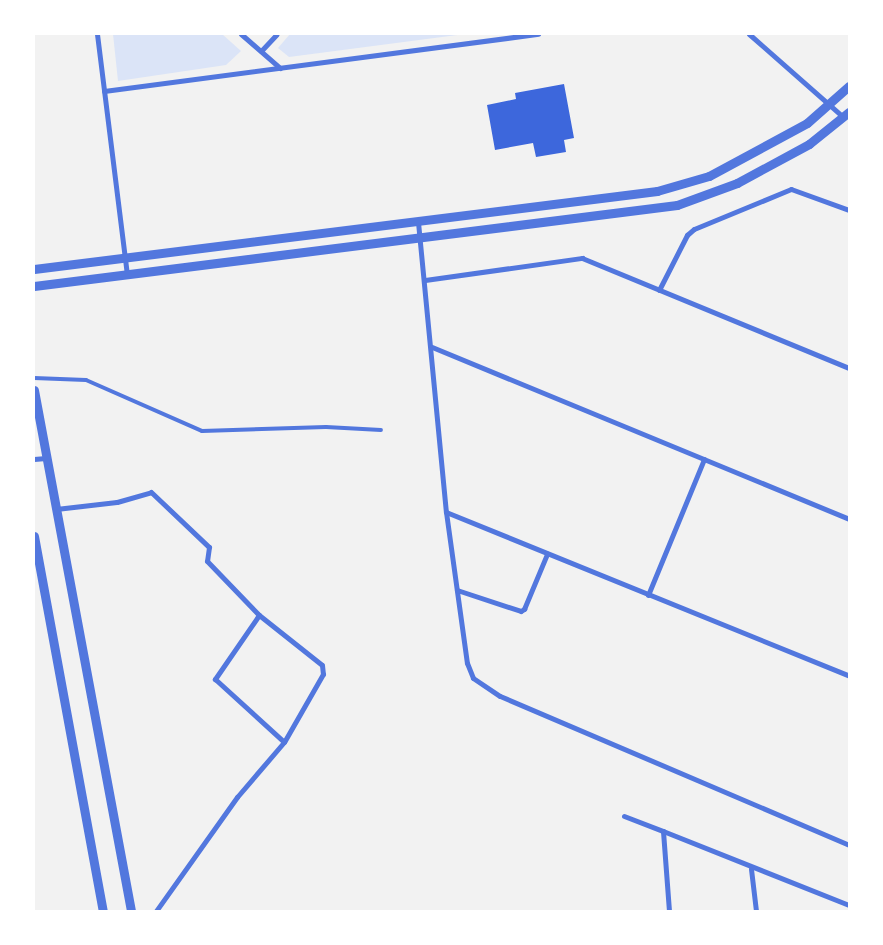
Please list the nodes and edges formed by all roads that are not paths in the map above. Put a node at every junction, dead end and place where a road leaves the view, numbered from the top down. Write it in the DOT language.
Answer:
graph roads {
  1 [pos="97,34"];
  2 [pos="241,34"];
  3 [pos="277,34"];
  4 [pos="538,34"];
  5 [pos="749,34"];
  6 [pos="261,51"];
  7 [pos="280,68"];
  8 [pos="849,86"];
  9 [pos="104,91"];
  10 [pos="829,104"];
  11 [pos="846,114"];
  12 [pos="849,210"];
  13 [pos="418,222"];
  14 [pos="420,238"];
  15 [pos="125,258"];
  16 [pos="34,269"];
  17 [pos="127,275"];
  18 [pos="425,280"];
  19 [pos="34,286"];
  20 [pos="659,290"];
  21 [pos="432,347"];
  22 [pos="849,368"];
  23 [pos="34,378"];
  24 [pos="34,390"];
  25 [pos="380,430"];
  26 [pos="46,458"];
  27 [pos="34,459"];
  28 [pos="704,459"];
  29 [pos="56,509"];
  30 [pos="446,512"];
  31 [pos="849,518"];
  32 [pos="34,536"];
  33 [pos="546,554"];
  34 [pos="457,590"];
  35 [pos="648,594"];
  36 [pos="259,615"];
  37 [pos="849,676"];
  38 [pos="284,742"];
  39 [pos="624,816"];
  40 [pos="663,831"];
  41 [pos="849,845"];
  42 [pos="751,869"];
  43 [pos="849,905"];
  44 [pos="102,911"];
  45 [pos="131,911"];
  46 [pos="156,911"];
  47 [pos="669,911"];
  48 [pos="756,911"];
  1 -- 9 [label="street"];
  2 -- 6 [label="street"];
  3 -- 6 [label="street"];
  4 -- 7 [label="street"];
  5 -- 10 [label="street"];
  6 -- 7 [label="street"];
  7 -- 9 [label="street"];
  8 -- 10 [label="street"];
  9 -- 15 [label="street"];
  10 -- 11 [label="street"];
  10 -- 13 [label="street"];
  11 -- 14 [label="street"];
  12 -- 20 [label="street"];
  13 -- 14 [label="street"];
  13 -- 15 [label="street"];
  14 -- 17 [label="street"];
  14 -- 18 [label="street"];
  15 -- 16 [label="street"];
  15 -- 17 [label="street"];
  17 -- 19 [label="street"];
  18 -- 20 [label="street"];
  18 -- 21 [label="street"];
  20 -- 22 [label="street"];
  21 -- 28 [label="street"];
  21 -- 30 [label="street"];
  23 -- 25 [label="lane"];
  24 -- 26 [label="street"];
  26 -- 27 [label="street"];
  26 -- 29 [label="street"];
  28 -- 31 [label="street"];
  28 -- 35 [label="street"];
  29 -- 36 [label="street"];
  29 -- 45 [label="street"];
  30 -- 33 [label="street"];
  30 -- 34 [label="street"];
  32 -- 44 [label="street"];
  33 -- 34 [label="street"];
  33 -- 35 [label="street"];
  34 -- 41 [label="street"];
  35 -- 37 [label="street"];
  36 -- 38 [label="street"];
  36 -- 38 [label="street"];
  38 -- 46 [label="street"];
  39 -- 40 [label="street"];
  40 -- 42 [label="street"];
  40 -- 47 [label="street"];
  42 -- 43 [label="street"];
  42 -- 48 [label="street"];
}
